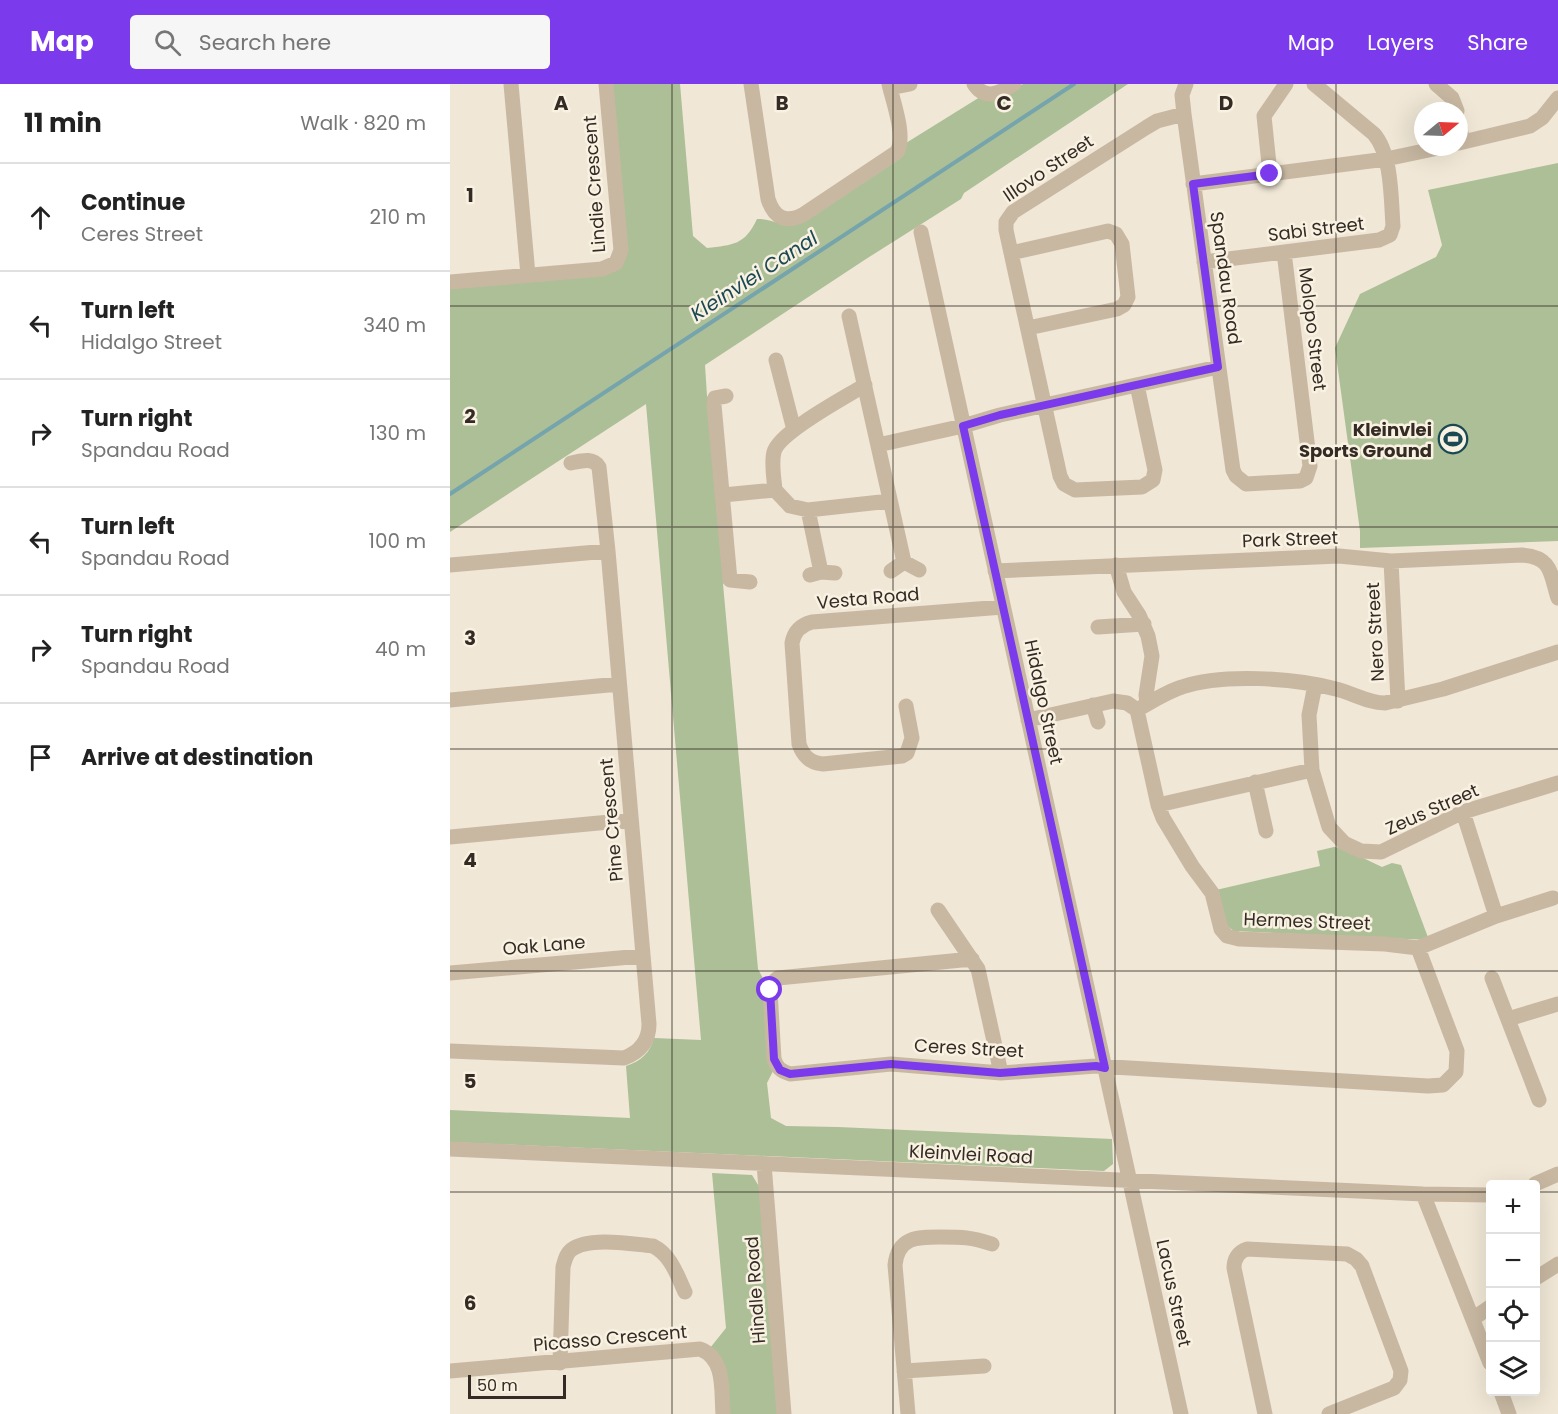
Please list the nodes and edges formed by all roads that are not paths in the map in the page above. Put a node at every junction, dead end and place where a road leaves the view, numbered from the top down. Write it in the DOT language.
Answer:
graph roads {
  1 [pos="511,84"];
  2 [pos="606,84"];
  3 [pos="751,84"];
  4 [pos="910,84"];
  5 [pos="974,84"];
  6 [pos="1014,84"];
  7 [pos="1186,84"];
  8 [pos="1287,84"];
  9 [pos="1314,84"];
  10 [pos="1436,84"];
  11 [pos="890,86"];
  12 [pos="1558,98"];
  13 [pos="1454,102"];
  14 [pos="1184,114"];
  15 [pos="1468,140"];
  16 [pos="1414,153"];
  17 [pos="1386,159"];
  18 [pos="1270,174"];
  19 [pos="1193,184"];
  20 [pos="921,232"];
  21 [pos="1011,252"];
  22 [pos="1284,252"];
  23 [pos="1204,262"];
  24 [pos="528,275"];
  25 [pos="450,282"];
  26 [pos="849,316"];
  27 [pos="1028,328"];
  28 [pos="776,360"];
  29 [pos="1218,367"];
  30 [pos="865,385"];
  31 [pos="1137,385"];
  32 [pos="726,396"];
  33 [pos="1045,405"];
  34 [pos="963,426"];
  35 [pos="794,430"];
  36 [pos="878,445"];
  37 [pos="571,463"];
  38 [pos="775,490"];
  39 [pos="723,495"];
  40 [pos="890,501"];
  41 [pos="808,510"];
  42 [pos="608,551"];
  43 [pos="1390,561"];
  44 [pos="904,562"];
  45 [pos="450,565"];
  46 [pos="1116,565"];
  47 [pos="919,570"];
  48 [pos="891,571"];
  49 [pos="995,571"];
  50 [pos="822,573"];
  51 [pos="750,582"];
  52 [pos="1558,598"];
  53 [pos="1003,606"];
  54 [pos="1144,624"];
  55 [pos="1098,627"];
  56 [pos="1558,652"];
  57 [pos="619,684"];
  58 [pos="1315,685"];
  59 [pos="450,700"];
  60 [pos="1398,701"];
  61 [pos="1093,705"];
  62 [pos="906,706"];
  63 [pos="1142,707"];
  64 [pos="1028,720"];
  65 [pos="1098,722"];
  66 [pos="1312,770"];
  67 [pos="1255,782"];
  68 [pos="1558,783"];
  69 [pos="1158,805"];
  70 [pos="1463,812"];
  71 [pos="631,820"];
  72 [pos="1266,831"];
  73 [pos="450,837"];
  74 [pos="1553,898"];
  75 [pos="938,910"];
  76 [pos="1496,916"];
  77 [pos="1418,948"];
  78 [pos="642,956"];
  79 [pos="972,959"];
  80 [pos="450,973"];
  81 [pos="1492,978"];
  82 [pos="1558,1004"];
  83 [pos="1508,1019"];
  84 [pos="450,1051"];
  85 [pos="1105,1068"];
  86 [pos="1000,1073"];
  87 [pos="1539,1100"];
  88 [pos="450,1149"];
  89 [pos="764,1164"];
  90 [pos="1558,1174"];
  91 [pos="1130,1180"];
  92 [pos="1540,1183"];
  93 [pos="1423,1194"];
  94 [pos="1486,1195"];
  95 [pos="992,1244"];
  96 [pos="1558,1264"];
  97 [pos="1540,1275"];
  98 [pos="685,1292"];
  99 [pos="1486,1310"];
  100 [pos="1474,1318"];
  101 [pos="1486,1350"];
  102 [pos="560,1363"];
  103 [pos="984,1366"];
  104 [pos="450,1371"];
  105 [pos="904,1371"];
  106 [pos="1502,1396"];
  107 [pos="723,1414"];
  108 [pos="784,1414"];
  109 [pos="908,1414"];
  110 [pos="1181,1414"];
  111 [pos="1265,1414"];
  112 [pos="1329,1414"];
  113 [pos="1509,1414"];
  1 -- 24 [label="street"];
  2 -- 24 [label="street, Lindie Crescent"];
  3 -- 11 [label="street"];
  4 -- 11 [label="street"];
  5 -- 6 [label="street"];
  7 -- 14 [label="street, Spandau Road"];
  8 -- 18 [label="street"];
  9 -- 17 [label="street"];
  10 -- 13 [label="street"];
  12 -- 15 [label="street"];
  14 -- 19 [label="street, Spandau Road"];
  14 -- 21 [label="street, Illovo Street"];
  16 -- 17 [label="street"];
  17 -- 18 [label="street"];
  17 -- 22 [label="street, Sabi Street"];
  18 -- 19 [label="street"];
  19 -- 23 [label="street, Spandau Road"];
  20 -- 34 [label="street, Hidalgo Street"];
  21 -- 27 [label="street, Illovo Street"];
  21 -- 27 [label="street"];
  22 -- 23 [label="street, Sabi Street"];
  22 -- 29 [label="street, Molopo Street"];
  23 -- 29 [label="street, Spandau Road"];
  24 -- 25 [label="street, Lindie Crescent"];
  26 -- 30 [label="street"];
  27 -- 33 [label="street, Illovo Street"];
  28 -- 35 [label="street"];
  29 -- 31 [label="street, Spandau Road"];
  30 -- 35 [label="street"];
  30 -- 36 [label="street"];
  31 -- 33 [label="street, Spandau Road"];
  31 -- 33 [label="street, Illovo Street"];
  32 -- 39 [label="street"];
  33 -- 34 [label="street, Spandau Road"];
  34 -- 36 [label="street, Spandau Road"];
  34 -- 49 [label="street, Hidalgo Street"];
  35 -- 38 [label="street"];
  36 -- 40 [label="street"];
  37 -- 42 [label="street, Pine Crescent"];
  38 -- 39 [label="street"];
  38 -- 41 [label="street"];
  39 -- 51 [label="street"];
  40 -- 41 [label="street"];
  40 -- 44 [label="street"];
  41 -- 50 [label="street"];
  42 -- 45 [label="street"];
  42 -- 57 [label="street, Pine Crescent"];
  43 -- 46 [label="street, Park Street"];
  43 -- 52 [label="street, Park Street"];
  43 -- 60 [label="street, Nero Street"];
  44 -- 47 [label="street"];
  44 -- 48 [label="street"];
  46 -- 49 [label="street, Park Street"];
  46 -- 54 [label="street, Hermes Street"];
  49 -- 53 [label="street, Hidalgo Street"];
  53 -- 62 [label="street, Vesta Road"];
  53 -- 64 [label="street, Hidalgo Street"];
  54 -- 55 [label="street"];
  54 -- 63 [label="street, Hermes Street"];
  56 -- 60 [label="street"];
  57 -- 59 [label="street"];
  57 -- 71 [label="street, Pine Crescent"];
  58 -- 60 [label="street"];
  58 -- 63 [label="street"];
  58 -- 66 [label="street, Zeus Street"];
  61 -- 63 [label="street"];
  61 -- 64 [label="street"];
  61 -- 65 [label="street"];
  63 -- 69 [label="street, Hermes Street"];
  64 -- 85 [label="street, Hidalgo Street"];
  66 -- 67 [label="street"];
  66 -- 70 [label="street, Zeus Street"];
  67 -- 69 [label="street"];
  67 -- 72 [label="street"];
  68 -- 70 [label="street, Zeus Street"];
  69 -- 77 [label="street, Hermes Street"];
  70 -- 76 [label="street"];
  71 -- 73 [label="street"];
  71 -- 78 [label="street, Pine Crescent"];
  74 -- 76 [label="street"];
  75 -- 79 [label="street"];
  76 -- 77 [label="street"];
  77 -- 85 [label="street, Ceres Street"];
  78 -- 80 [label="street, Oak Lane"];
  78 -- 84 [label="street, Pine Crescent"];
  79 -- 86 [label="street"];
  79 -- 86 [label="street, Ceres Street"];
  81 -- 83 [label="street"];
  82 -- 83 [label="street"];
  83 -- 87 [label="street"];
  85 -- 86 [label="street, Ceres Street"];
  85 -- 91 [label="street, Hidalgo Street"];
  88 -- 89 [label="street, Kleinvlei Road"];
  89 -- 91 [label="street, Kleinvlei Road"];
  89 -- 108 [label="street, Hindle Road"];
  90 -- 92 [label="street"];
  91 -- 93 [label="street, Kleinvlei Road"];
  91 -- 110 [label="street, Lacus Street"];
  93 -- 94 [label="street, Kleinvlei Road"];
  93 -- 100 [label="street"];
  95 -- 105 [label="street"];
  96 -- 97 [label="street"];
  98 -- 102 [label="street"];
  99 -- 100 [label="street"];
  100 -- 101 [label="street"];
  102 -- 104 [label="street, Picasso Crescent"];
  102 -- 107 [label="street, Picasso Crescent"];
  103 -- 105 [label="street"];
  105 -- 109 [label="street"];
  106 -- 113 [label="street"];
  111 -- 112 [label="street"];
}
